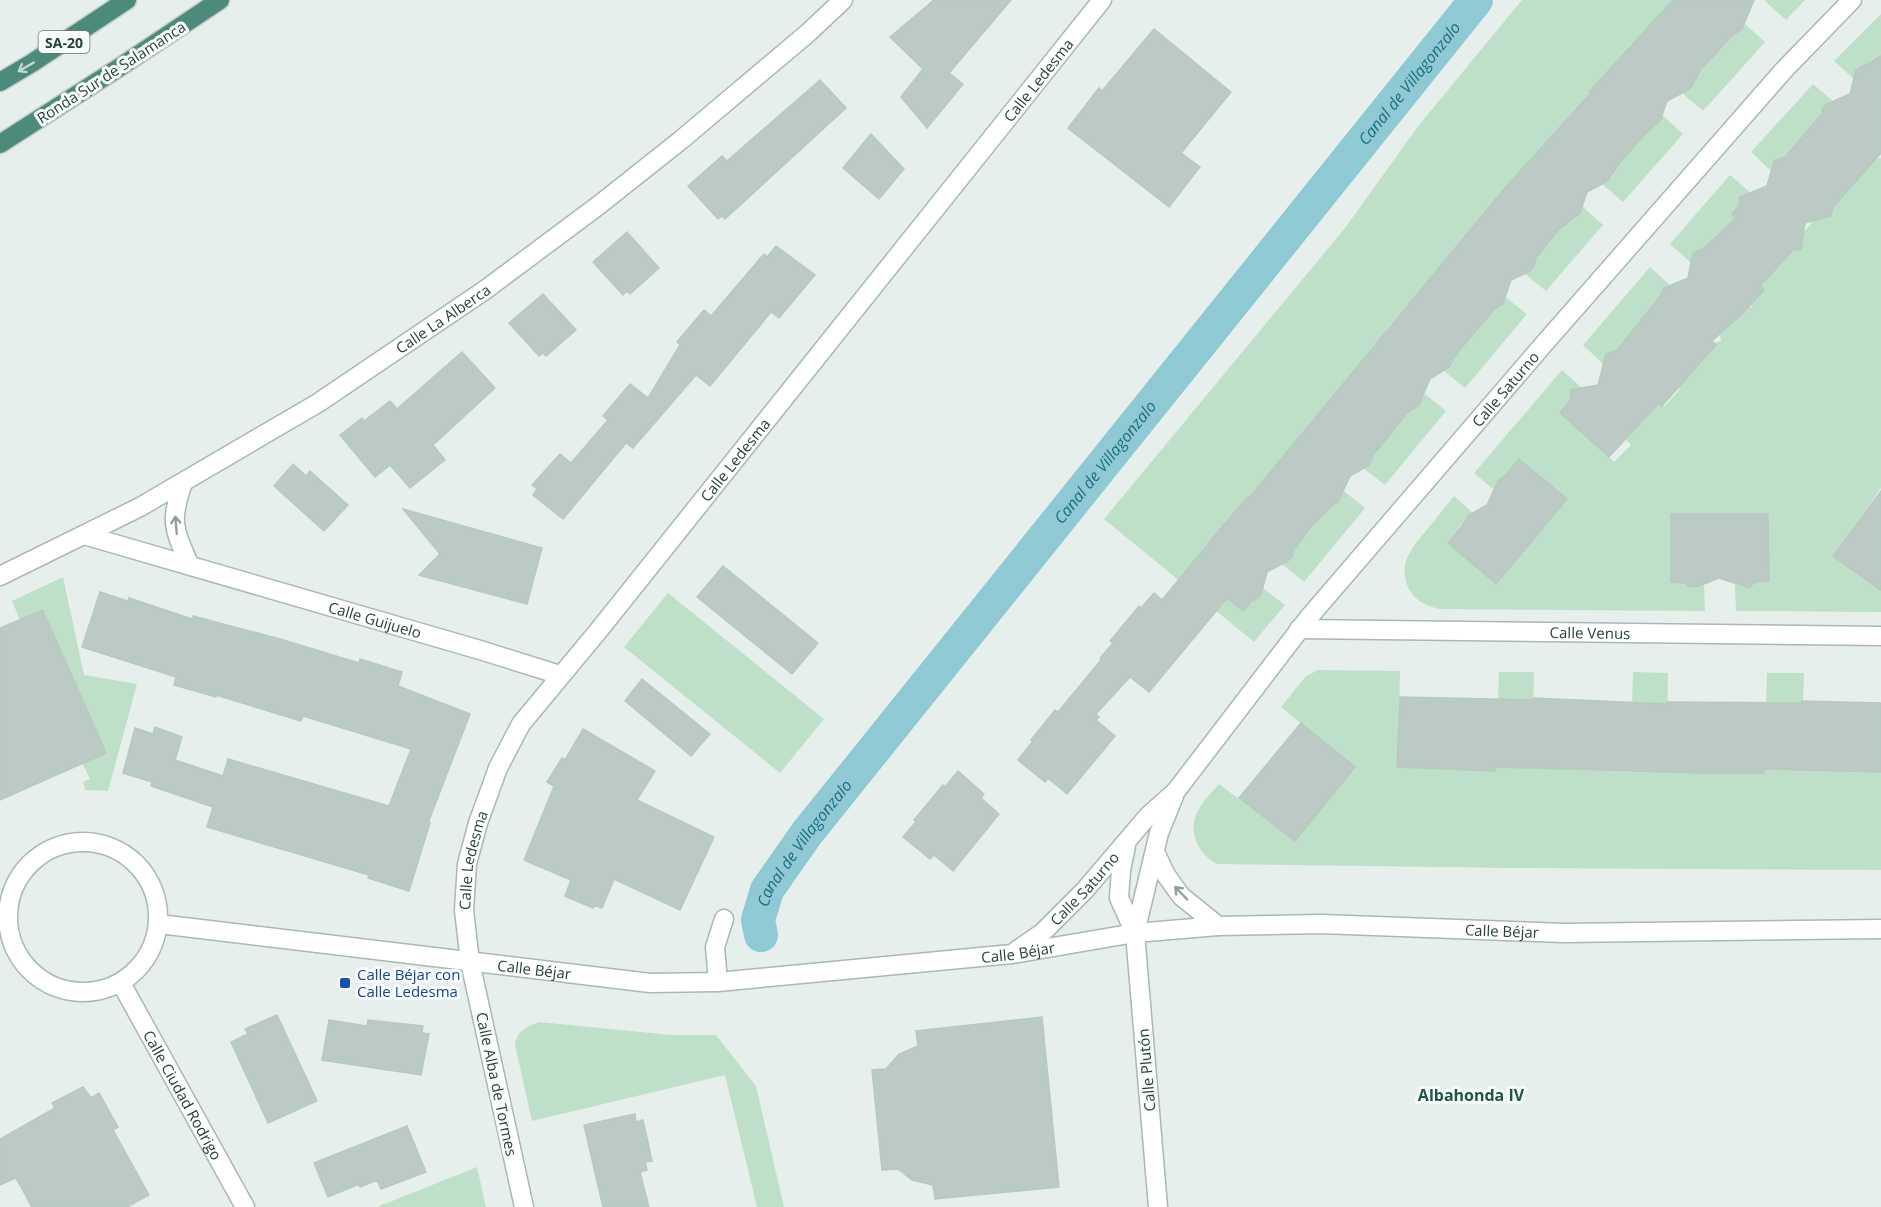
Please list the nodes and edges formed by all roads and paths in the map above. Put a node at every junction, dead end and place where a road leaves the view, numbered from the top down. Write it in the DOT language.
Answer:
graph roads {
  1 [pos="127,0"];
  2 [pos="220,0"];
  3 [pos="843,0"];
  4 [pos="1102,0"];
  5 [pos="1852,0"];
  6 [pos="0,82"];
  7 [pos="0,144"];
  8 [pos="183,483"];
  9 [pos="84,535"];
  10 [pos="190,566"];
  11 [pos="0,576"];
  12 [pos="1299,629"];
  13 [pos="1881,636"];
  14 [pos="560,675"];
  15 [pos="1176,791"];
  16 [pos="1127,842"];
  17 [pos="1155,852"];
  18 [pos="4,904"];
  19 [pos="724,919"];
  20 [pos="159,924"];
  21 [pos="1218,926"];
  22 [pos="1881,929"];
  23 [pos="1135,933"];
  24 [pos="1012,954"];
  25 [pos="470,962"];
  26 [pos="718,982"];
  27 [pos="121,983"];
  28 [pos="245,1207"];
  29 [pos="524,1207"];
  30 [pos="1158,1207"];
  1 -- 6 [label="highway, SA-20, one-way"];
  2 -- 7 [label="highway, Ronda Sur de Salamanca"];
  3 -- 8 [label="street, Calle La Alberca"];
  4 -- 14 [label="street, Calle Ledesma"];
  5 -- 12 [label="street, Calle Saturno"];
  8 -- 9 [label="street, Calle La Alberca"];
  10 -- 8 [label="street, one-way"];
  9 -- 10 [label="street, Calle Guijuelo"];
  9 -- 11 [label="street, Calle La Alberca"];
  10 -- 14 [label="street, Calle Guijuelo"];
  12 -- 13 [label="street, Calle Venus"];
  12 -- 15 [label="street, Calle Saturno"];
  14 -- 25 [label="street, Calle Ledesma"];
  15 -- 16 [label="street, Calle Saturno"];
  15 -- 17 [label="street, Calle Saturno"];
  16 -- 23 [label="street, Calle Saturno"];
  16 -- 24 [label="street, Calle Saturno"];
  21 -- 17 [label="street, one-way"];
  17 -- 23 [label="street, Calle Saturno"];
  18 -- 20 [label="street"];
  18 -- 27 [label="street"];
  19 -- 26 [label="street"];
  20 -- 25 [label="street, Calle Béjar"];
  20 -- 27 [label="street"];
  21 -- 22 [label="street, Calle Béjar"];
  21 -- 23 [label="street, Calle Béjar"];
  23 -- 24 [label="street, Calle Béjar"];
  23 -- 30 [label="street, Calle Plutón"];
  24 -- 26 [label="street, Calle Béjar"];
  25 -- 26 [label="street, Calle Béjar"];
  25 -- 29 [label="street, Calle Alba de Tormes"];
  27 -- 28 [label="street, Calle Ciudad Rodrigo"];
}
